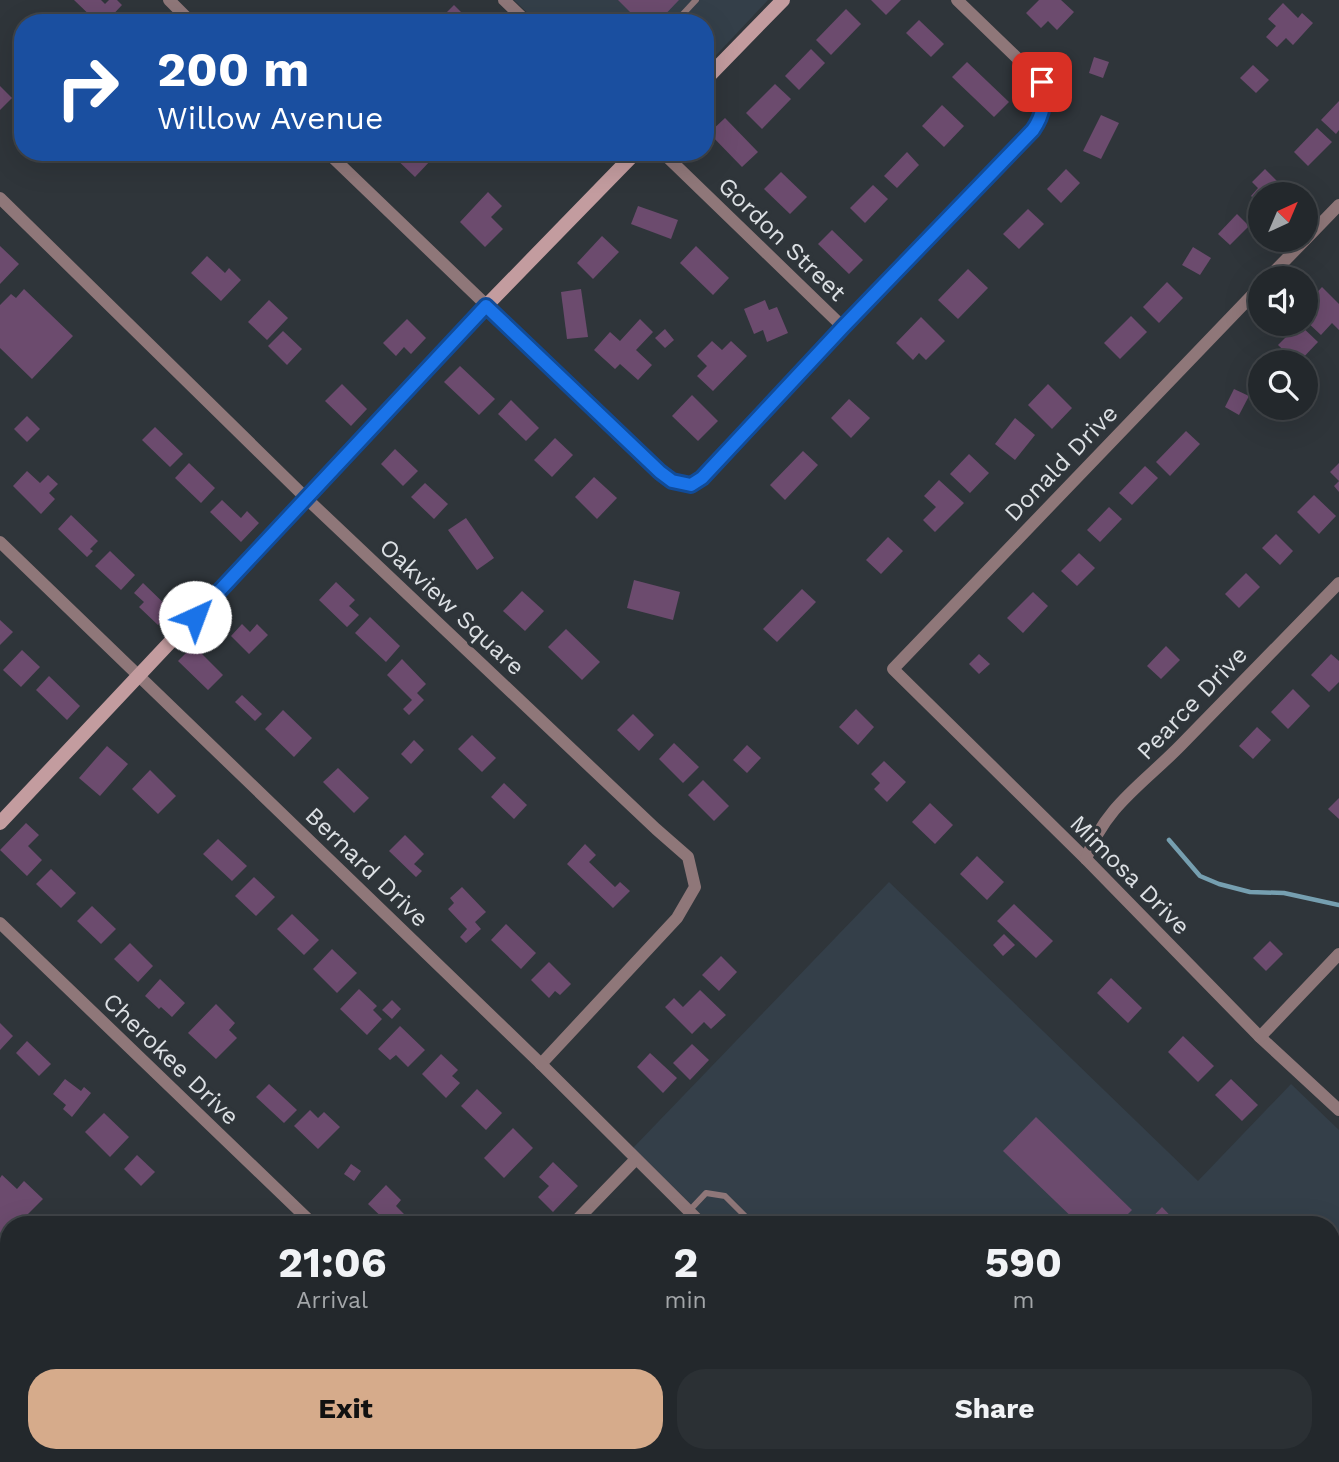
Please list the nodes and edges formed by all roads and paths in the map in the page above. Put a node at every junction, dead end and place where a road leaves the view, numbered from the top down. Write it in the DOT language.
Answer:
graph roads {
  1 [pos="169,0"];
  2 [pos="504,0"];
  3 [pos="696,0"];
  4 [pos="783,0"];
  5 [pos="957,0"];
  6 [pos="183,14"];
  7 [pos="518,14"];
  8 [pos="683,14"];
  9 [pos="714,71"];
  10 [pos="336,161"];
  11 [pos="627,161"];
  12 [pos="671,161"];
  13 [pos="0,198"];
  14 [pos="1339,205"];
  15 [pos="1318,227"];
  16 [pos="1293,252"];
  17 [pos="1280,266"];
  18 [pos="1248,299"];
  19 [pos="486,306"];
  20 [pos="843,327"];
  21 [pos="307,499"];
  22 [pos="0,542"];
  23 [pos="1339,583"];
  24 [pos="893,669"];
  25 [pos="140,677"];
  26 [pos="0,822"];
  27 [pos="1086,859"];
  28 [pos="0,923"];
  29 [pos="1339,954"];
  30 [pos="1261,1037"];
  31 [pos="541,1064"];
  32 [pos="1339,1110"];
  33 [pos="636,1159"];
  34 [pos="689,1211"];
  35 [pos="305,1216"];
  36 [pos="581,1216"];
  37 [pos="694,1216"];
  38 [pos="745,1216"];
  1 -- 6 [label="street"];
  2 -- 7 [label="street"];
  3 -- 8 [label="lane"];
  4 -- 9 [label="street"];
  5 -- 20 [label="street"];
  10 -- 19 [label="street"];
  11 -- 19 [label="street"];
  12 -- 20 [label="street, Gordon Street"];
  13 -- 21 [label="street, Oakview Square"];
  14 -- 15 [label="street"];
  16 -- 17 [label="street"];
  18 -- 24 [label="street, Donald Drive"];
  19 -- 20 [label="street"];
  19 -- 21 [label="street"];
  21 -- 25 [label="street"];
  21 -- 31 [label="street, Oakview Square"];
  22 -- 25 [label="street, Bernard Drive"];
  23 -- 27 [label="street, Pearce Drive"];
  24 -- 27 [label="street, Mimosa Drive"];
  25 -- 26 [label="street"];
  25 -- 31 [label="street, Bernard Drive"];
  27 -- 30 [label="street, Mimosa Drive"];
  28 -- 35 [label="street, Cherokee Drive"];
  29 -- 30 [label="street"];
  30 -- 32 [label="street, Mimosa Drive"];
  31 -- 33 [label="street, Bernard Drive"];
  33 -- 34 [label="street, Bernard Drive"];
  33 -- 36 [label="street"];
  34 -- 37 [label="street, Bernard Drive"];
  34 -- 38 [label="lane"];
}
